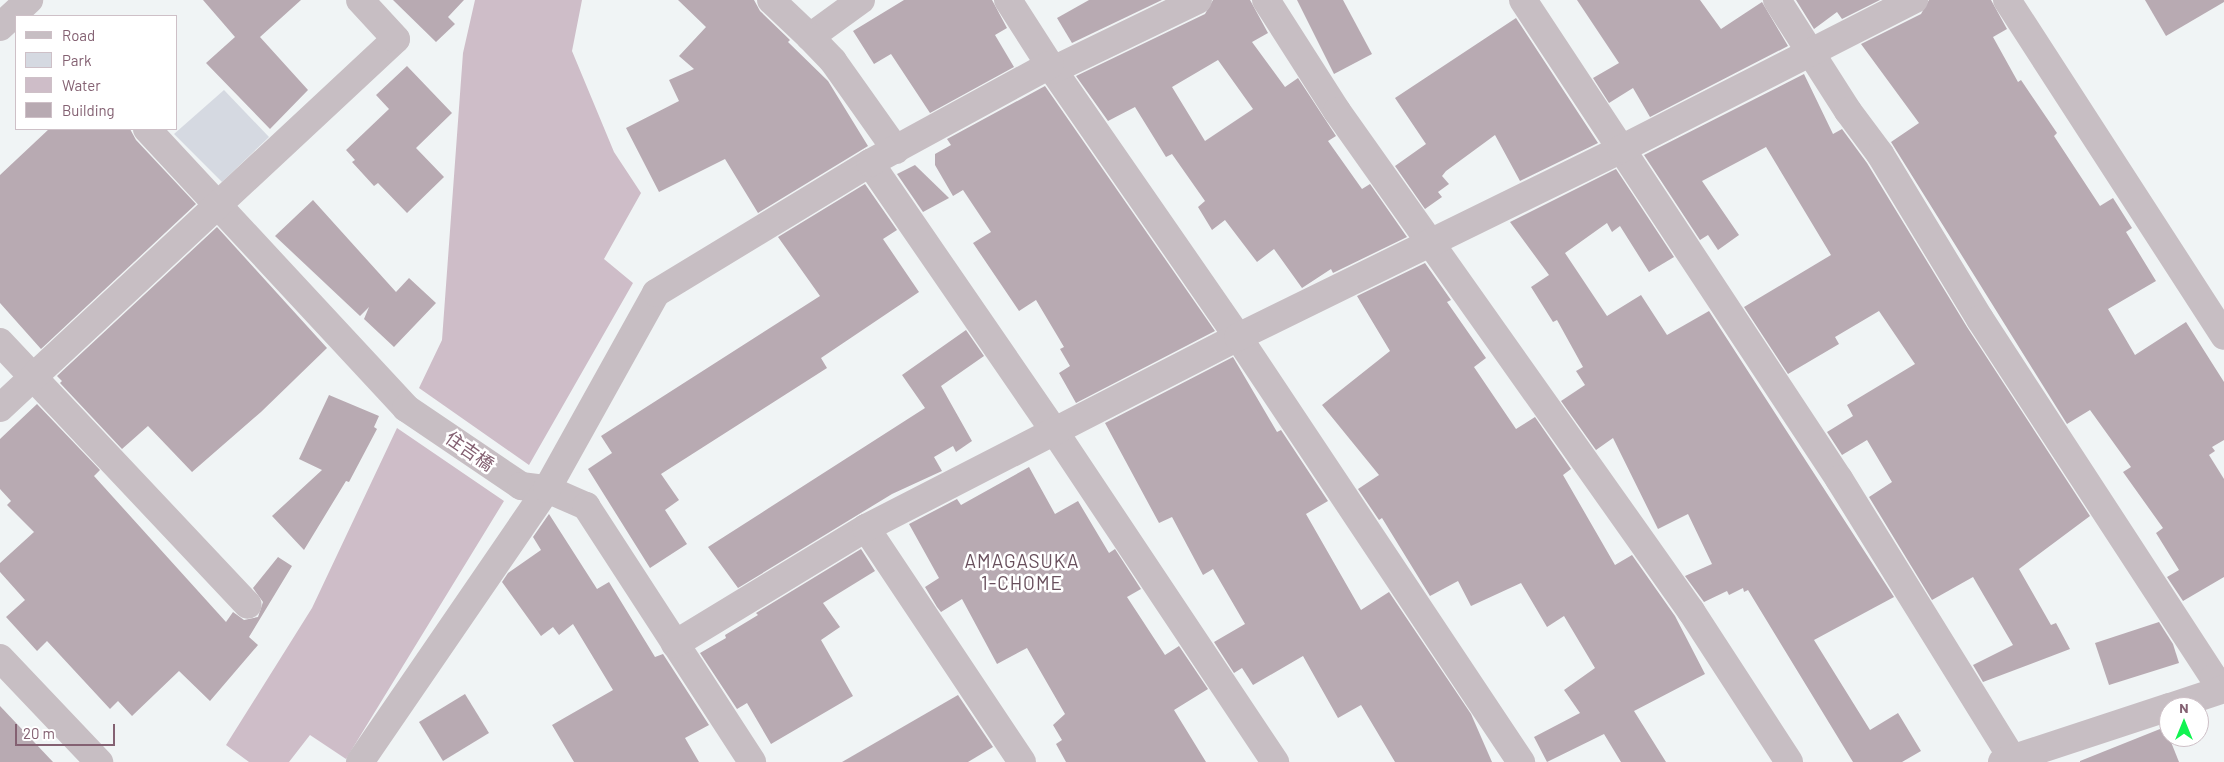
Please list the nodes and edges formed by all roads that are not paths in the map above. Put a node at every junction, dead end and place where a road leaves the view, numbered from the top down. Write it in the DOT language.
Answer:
graph roads {
  1 [pos="360,0"];
  2 [pos="770,0"];
  3 [pos="861,0"];
  4 [pos="1008,0"];
  5 [pos="1198,0"];
  6 [pos="1266,0"];
  7 [pos="1523,0"];
  8 [pos="1777,0"];
  9 [pos="1914,0"];
  10 [pos="2006,0"];
  11 [pos="33,6"];
  12 [pos="19,15"];
  13 [pos="15,17"];
  14 [pos="0,27"];
  15 [pos="810,38"];
  16 [pos="1811,51"];
  17 [pos="1051,67"];
  18 [pos="148,130"];
  19 [pos="1621,149"];
  20 [pos="896,150"];
  21 [pos="870,164"];
  22 [pos="217,204"];
  23 [pos="1429,242"];
  24 [pos="2224,336"];
  25 [pos="1238,337"];
  26 [pos="0,342"];
  27 [pos="34,378"];
  28 [pos="0,408"];
  29 [pos="1055,432"];
  30 [pos="534,487"];
  31 [pos="866,528"];
  32 [pos="248,605"];
  33 [pos="674,644"];
  34 [pos="0,658"];
  35 [pos="2224,688"];
  36 [pos="2198,697"];
  37 [pos="2159,710"];
  38 [pos="2015,759"];
  39 [pos="99,762"];
  40 [pos="360,762"];
  41 [pos="752,762"];
  42 [pos="1022,762"];
  43 [pos="1275,762"];
  44 [pos="1521,762"];
  45 [pos="1789,762"];
  1 -- 22 [label="street"];
  2 -- 15 [label="street"];
  3 -- 15 [label="street"];
  4 -- 17 [label="street"];
  5 -- 17 [label="street"];
  6 -- 23 [label="street"];
  7 -- 19 [label="street"];
  8 -- 16 [label="street"];
  9 -- 16 [label="street"];
  10 -- 24 [label="street"];
  11 -- 12 [label="street"];
  13 -- 14 [label="street"];
  15 -- 20 [label="street"];
  16 -- 19 [label="street"];
  16 -- 35 [label="street"];
  17 -- 20 [label="street"];
  17 -- 25 [label="street"];
  18 -- 22 [label="street, 住吉橋"];
  19 -- 23 [label="street"];
  19 -- 38 [label="street"];
  20 -- 21 [label="street"];
  21 -- 29 [label="street"];
  21 -- 30 [label="street"];
  22 -- 27 [label="street"];
  22 -- 30 [label="street, 住吉橋"];
  23 -- 25 [label="street"];
  23 -- 45 [label="street"];
  25 -- 29 [label="street"];
  25 -- 44 [label="street"];
  26 -- 27 [label="street"];
  27 -- 28 [label="street"];
  27 -- 32 [label="street"];
  29 -- 31 [label="street"];
  29 -- 43 [label="street"];
  30 -- 33 [label="street, 住吉橋"];
  30 -- 40 [label="street"];
  31 -- 33 [label="street"];
  31 -- 42 [label="street"];
  33 -- 41 [label="street, 住吉橋"];
  34 -- 39 [label="street"];
  35 -- 36 [label="street"];
  37 -- 38 [label="street"];
}
